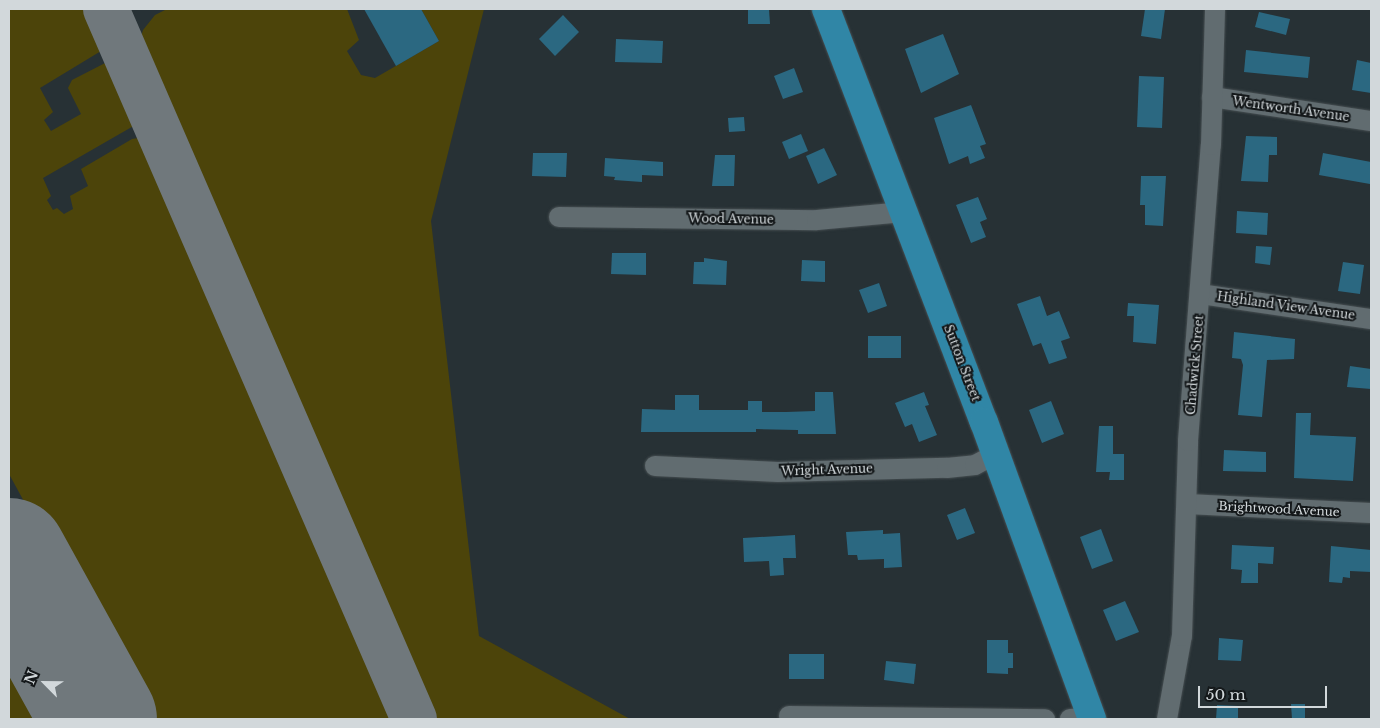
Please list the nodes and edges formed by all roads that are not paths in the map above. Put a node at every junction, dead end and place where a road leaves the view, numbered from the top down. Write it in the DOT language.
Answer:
graph roads {
  1 [pos="826,9"];
  2 [pos="1215,9"];
  3 [pos="1212,97"];
  4 [pos="1371,121"];
  5 [pos="904,212"];
  6 [pos="559,217"];
  7 [pos="1201,294"];
  8 [pos="1371,318"];
  9 [pos="996,454"];
  10 [pos="655,466"];
  11 [pos="1187,504"];
  12 [pos="1371,513"];
  13 [pos="789,716"];
  14 [pos="1045,719"];
  15 [pos="1084,719"];
  16 [pos="1167,719"];
  1 -- 5 [label="highway, Sutton Street"];
  2 -- 3 [label="street, Chadwick Street"];
  3 -- 4 [label="street, Wentworth Avenue"];
  3 -- 7 [label="street, Chadwick Street"];
  5 -- 6 [label="street, Wood Avenue"];
  5 -- 9 [label="highway, Sutton Street"];
  7 -- 8 [label="street, Highland View Avenue"];
  7 -- 11 [label="street, Chadwick Street"];
  9 -- 10 [label="street, Wright Avenue"];
  9 -- 15 [label="highway, Sutton Street"];
  11 -- 12 [label="street, Brightwood Avenue"];
  11 -- 16 [label="street, Chadwick Street"];
  13 -- 14 [label="street"];
}
